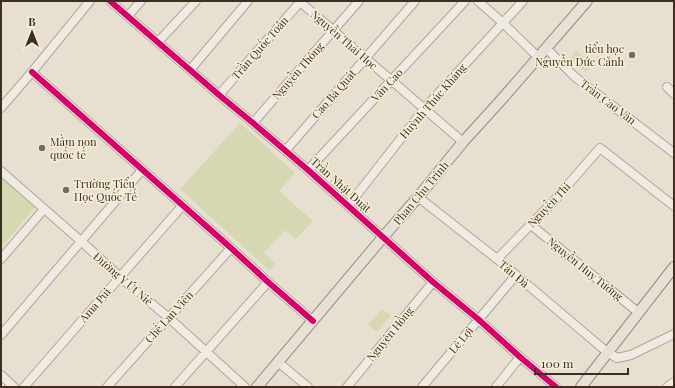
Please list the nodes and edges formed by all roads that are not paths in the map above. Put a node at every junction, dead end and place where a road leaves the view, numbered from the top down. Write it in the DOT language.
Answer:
graph roads {
  1 [pos="90,1"];
  2 [pos="110,1"];
  3 [pos="141,1"];
  4 [pos="196,1"];
  5 [pos="248,1"];
  6 [pos="300,1"];
  7 [pos="359,1"];
  8 [pos="415,1"];
  9 [pos="465,1"];
  10 [pos="478,1"];
  11 [pos="523,1"];
  12 [pos="587,1"];
  13 [pos="128,16"];
  14 [pos="503,23"];
  15 [pos="333,31"];
  16 [pos="158,42"];
  17 [pos="546,48"];
  18 [pos="538,57"];
  19 [pos="365,58"];
  20 [pos="190,70"];
  21 [pos="32,72"];
  22 [pos="392,80"];
  23 [pos="667,87"];
  24 [pos="674,94"];
  25 [pos="219,95"];
  26 [pos="1,108"];
  27 [pos="424,109"];
  28 [pos="253,123"];
  29 [pos="463,142"];
  30 [pos="286,150"];
  31 [pos="674,153"];
  32 [pos="142,170"];
  33 [pos="308,170"];
  34 [pos="1,171"];
  35 [pos="418,197"];
  36 [pos="183,205"];
  37 [pos="348,206"];
  38 [pos="674,206"];
  39 [pos="44,209"];
  40 [pos="531,225"];
  41 [pos="384,236"];
  42 [pos="82,242"];
  43 [pos="231,248"];
  44 [pos="1,259"];
  45 [pos="496,259"];
  46 [pos="674,267"];
  47 [pos="516,275"];
  48 [pos="120,277"];
  49 [pos="268,282"];
  50 [pos="433,282"];
  51 [pos="639,313"];
  52 [pos="169,318"];
  53 [pos="478,319"];
  54 [pos="313,321"];
  55 [pos="674,334"];
  56 [pos="1,335"];
  57 [pos="206,352"];
  58 [pos="607,352"];
  59 [pos="520,357"];
  60 [pos="278,362"];
  61 [pos="1,375"];
  62 [pos="674,382"];
  63 [pos="14,387"];
  64 [pos="24,387"];
  65 [pos="107,387"];
  66 [pos="175,387"];
  67 [pos="245,387"];
  68 [pos="257,387"];
  69 [pos="308,387"];
  70 [pos="347,387"];
  71 [pos="422,387"];
  72 [pos="496,387"];
  73 [pos="556,387"];
  74 [pos="581,387"];
  75 [pos="667,387"];
  1 -- 21 [label="street"];
  2 -- 13 [label="street, Trần Nhật Duật"];
  3 -- 13 [label="street"];
  4 -- 16 [label="street"];
  5 -- 20 [label="street"];
  6 -- 15 [label="street, Nguyễn Thái Học"];
  6 -- 25 [label="street, Trần Quốc Toản"];
  7 -- 15 [label="street, Nguyễn Thông"];
  8 -- 19 [label="street, Cao Bá Quát"];
  9 -- 22 [label="street, Văn Cao"];
  10 -- 14 [label="street"];
  11 -- 14 [label="street, Huỳnh Thúc Kháng"];
  12 -- 17 [label="main road, Phan Chu Trinh"];
  13 -- 16 [label="street, Trần Nhật Duật"];
  14 -- 18 [label="street"];
  14 -- 27 [label="street, Huỳnh Thúc Kháng"];
  15 -- 19 [label="street, Nguyễn Thái Học"];
  15 -- 28 [label="street, Nguyễn Thông"];
  16 -- 20 [label="street, Trần Nhật Duật"];
  17 -- 18 [label="main road, Phan Chu Trinh"];
  17 -- 31 [label="street, Trần Cao Vân"];
  18 -- 29 [label="main road, Phan Chu Trinh"];
  19 -- 22 [label="street, Nguyễn Thái Học"];
  19 -- 30 [label="street, Cao Bá Quát"];
  20 -- 25 [label="street, Trần Nhật Duật"];
  21 -- 26 [label="street"];
  21 -- 32 [label="street"];
  22 -- 27 [label="street, Nguyễn Thái Học"];
  22 -- 33 [label="street, Văn Cao"];
  23 -- 24 [label="street"];
  25 -- 28 [label="street, Trần Nhật Duật"];
  27 -- 29 [label="street, Nguyễn Thái Học"];
  27 -- 37 [label="street, Huỳnh Thúc Kháng"];
  28 -- 30 [label="street, Trần Nhật Duật"];
  29 -- 35 [label="main road, Phan Chu Trinh"];
  30 -- 33 [label="street, Trần Nhật Duật"];
  32 -- 36 [label="street"];
  32 -- 42 [label="street"];
  33 -- 37 [label="street, Trần Nhật Duật"];
  34 -- 39 [label="street, Đường Y Út Niê"];
  35 -- 41 [label="main road, Phan Chu Trinh"];
  35 -- 45 [label="street, Tản Đà"];
  36 -- 43 [label="street"];
  36 -- 48 [label="street, Ama Pui"];
  37 -- 41 [label="street, Trần Nhật Duật"];
  38 -- 40 [label="street, Nguyễn Thi"];
  39 -- 42 [label="street, Đường Y Út Niê"];
  39 -- 44 [label="street"];
  40 -- 45 [label="street, Nguyễn Thi"];
  40 -- 51 [label="street, Nguyễn Huy Tưởng"];
  41 -- 50 [label="street, Trần Nhật Duật"];
  41 -- 54 [label="main road, Phan Chu Trinh"];
  42 -- 48 [label="street, Đường Y Út Niê"];
  42 -- 56 [label="street"];
  43 -- 49 [label="street"];
  43 -- 52 [label="street, Chế Lan Viên"];
  45 -- 47 [label="street, Tản Đà"];
  46 -- 51 [label="main road"];
  47 -- 53 [label="street, Lê Lợi"];
  47 -- 58 [label="street, Tản Đà"];
  48 -- 52 [label="street, Đường Y Út Niê"];
  48 -- 64 [label="street, Ama Pui"];
  49 -- 54 [label="street"];
  49 -- 57 [label="street"];
  50 -- 53 [label="street, Trần Nhật Duật"];
  50 -- 70 [label="street, Nguyên Hồng"];
  51 -- 58 [label="main road"];
  52 -- 57 [label="street, Đường Y Út Niê"];
  52 -- 65 [label="street, Chế Lan Viên"];
  53 -- 59 [label="street, Trần Nhật Duật"];
  53 -- 71 [label="street, Lê Lợi"];
  54 -- 60 [label="main road, Phan Chu Trinh"];
  55 -- 58 [label="street"];
  57 -- 66 [label="street"];
  57 -- 67 [label="street, Đường Y Út Niê"];
  58 -- 74 [label="main road"];
  59 -- 72 [label="street"];
  59 -- 73 [label="street, Trần Nhật Duật"];
  60 -- 68 [label="main road, Phan Chu Trinh"];
  60 -- 69 [label="street"];
  61 -- 63 [label="street"];
  62 -- 75 [label="street"];
}
